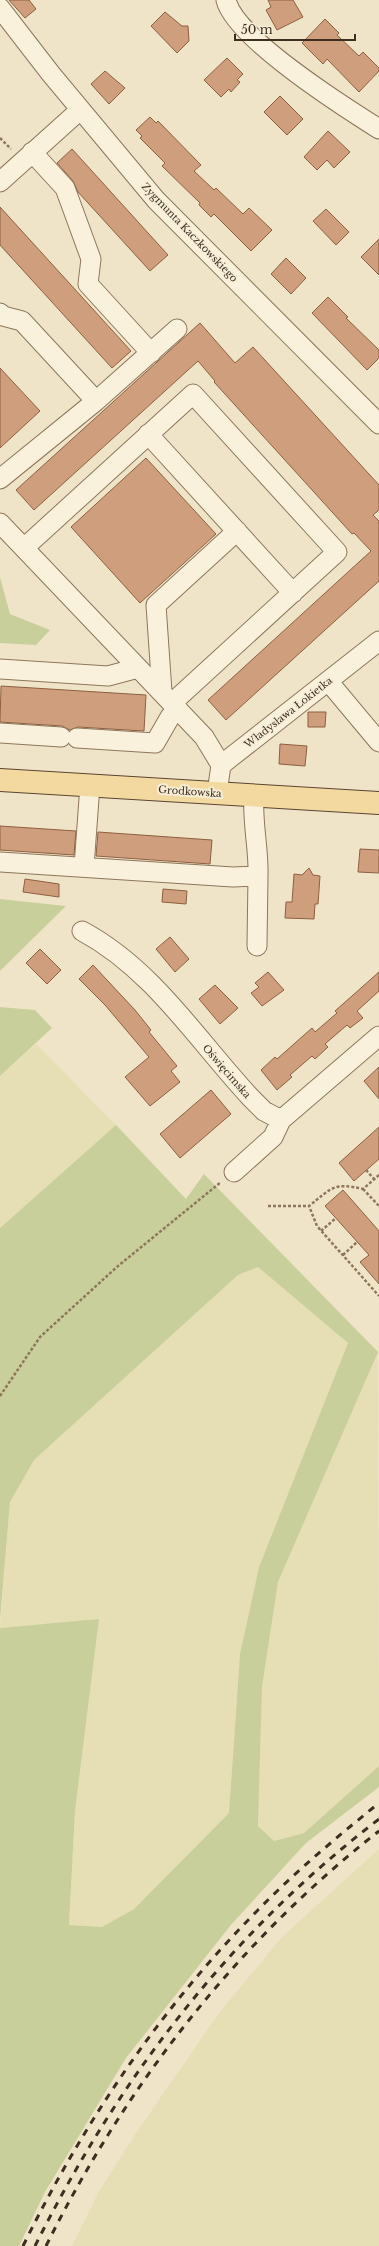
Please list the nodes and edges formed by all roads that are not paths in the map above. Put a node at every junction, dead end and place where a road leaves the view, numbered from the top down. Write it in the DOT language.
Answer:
graph roads {
  1 [pos="226,0"];
  2 [pos="0,8"];
  3 [pos="80,110"];
  4 [pos="379,129"];
  5 [pos="32,152"];
  6 [pos="0,182"];
  7 [pos="0,313"];
  8 [pos="176,329"];
  9 [pos="151,353"];
  10 [pos="96,402"];
  11 [pos="376,416"];
  12 [pos="148,434"];
  13 [pos="0,479"];
  14 [pos="0,523"];
  15 [pos="237,531"];
  16 [pos="24,548"];
  17 [pos="293,593"];
  18 [pos="379,642"];
  19 [pos="138,668"];
  20 [pos="0,669"];
  21 [pos="328,681"];
  22 [pos="170,702"];
  23 [pos="0,733"];
  24 [pos="379,742"];
  25 [pos="221,765"];
  26 [pos="0,780"];
  27 [pos="90,785"];
  28 [pos="217,793"];
  29 [pos="254,796"];
  30 [pos="379,803"];
  31 [pos="0,862"];
  32 [pos="84,867"];
  33 [pos="258,876"];
  34 [pos="82,931"];
  35 [pos="257,946"];
  36 [pos="379,1036"];
  37 [pos="281,1120"];
  38 [pos="234,1172"];
  1 -- 4 [label="street"];
  2 -- 3 [label="street, Zygmunta Kaczkowskiego"];
  3 -- 5 [label="street"];
  3 -- 11 [label="street, Zygmunta Kaczkowskiego"];
  5 -- 6 [label="street"];
  5 -- 9 [label="street"];
  7 -- 10 [label="street"];
  8 -- 9 [label="street"];
  9 -- 10 [label="street"];
  10 -- 13 [label="street"];
  12 -- 15 [label="street"];
  12 -- 16 [label="street"];
  12 -- 17 [label="street"];
  14 -- 16 [label="street"];
  15 -- 17 [label="street"];
  15 -- 22 [label="street"];
  16 -- 19 [label="street"];
  17 -- 22 [label="street"];
  18 -- 21 [label="street, Władysława Łokietka"];
  19 -- 20 [label="street"];
  19 -- 22 [label="street"];
  21 -- 24 [label="street"];
  21 -- 25 [label="street, Władysława Łokietka"];
  22 -- 23 [label="street"];
  22 -- 25 [label="street"];
  25 -- 28 [label="street"];
  26 -- 27 [label="main road, Grodkowska"];
  27 -- 28 [label="main road, Grodkowska"];
  27 -- 32 [label="street"];
  28 -- 29 [label="main road, Grodkowska"];
  29 -- 30 [label="main road, Grodkowska"];
  29 -- 33 [label="street"];
  31 -- 32 [label="street"];
  32 -- 33 [label="street"];
  33 -- 35 [label="street"];
  34 -- 37 [label="street, Oświęcimska"];
  36 -- 37 [label="street"];
  37 -- 38 [label="street"];
}
